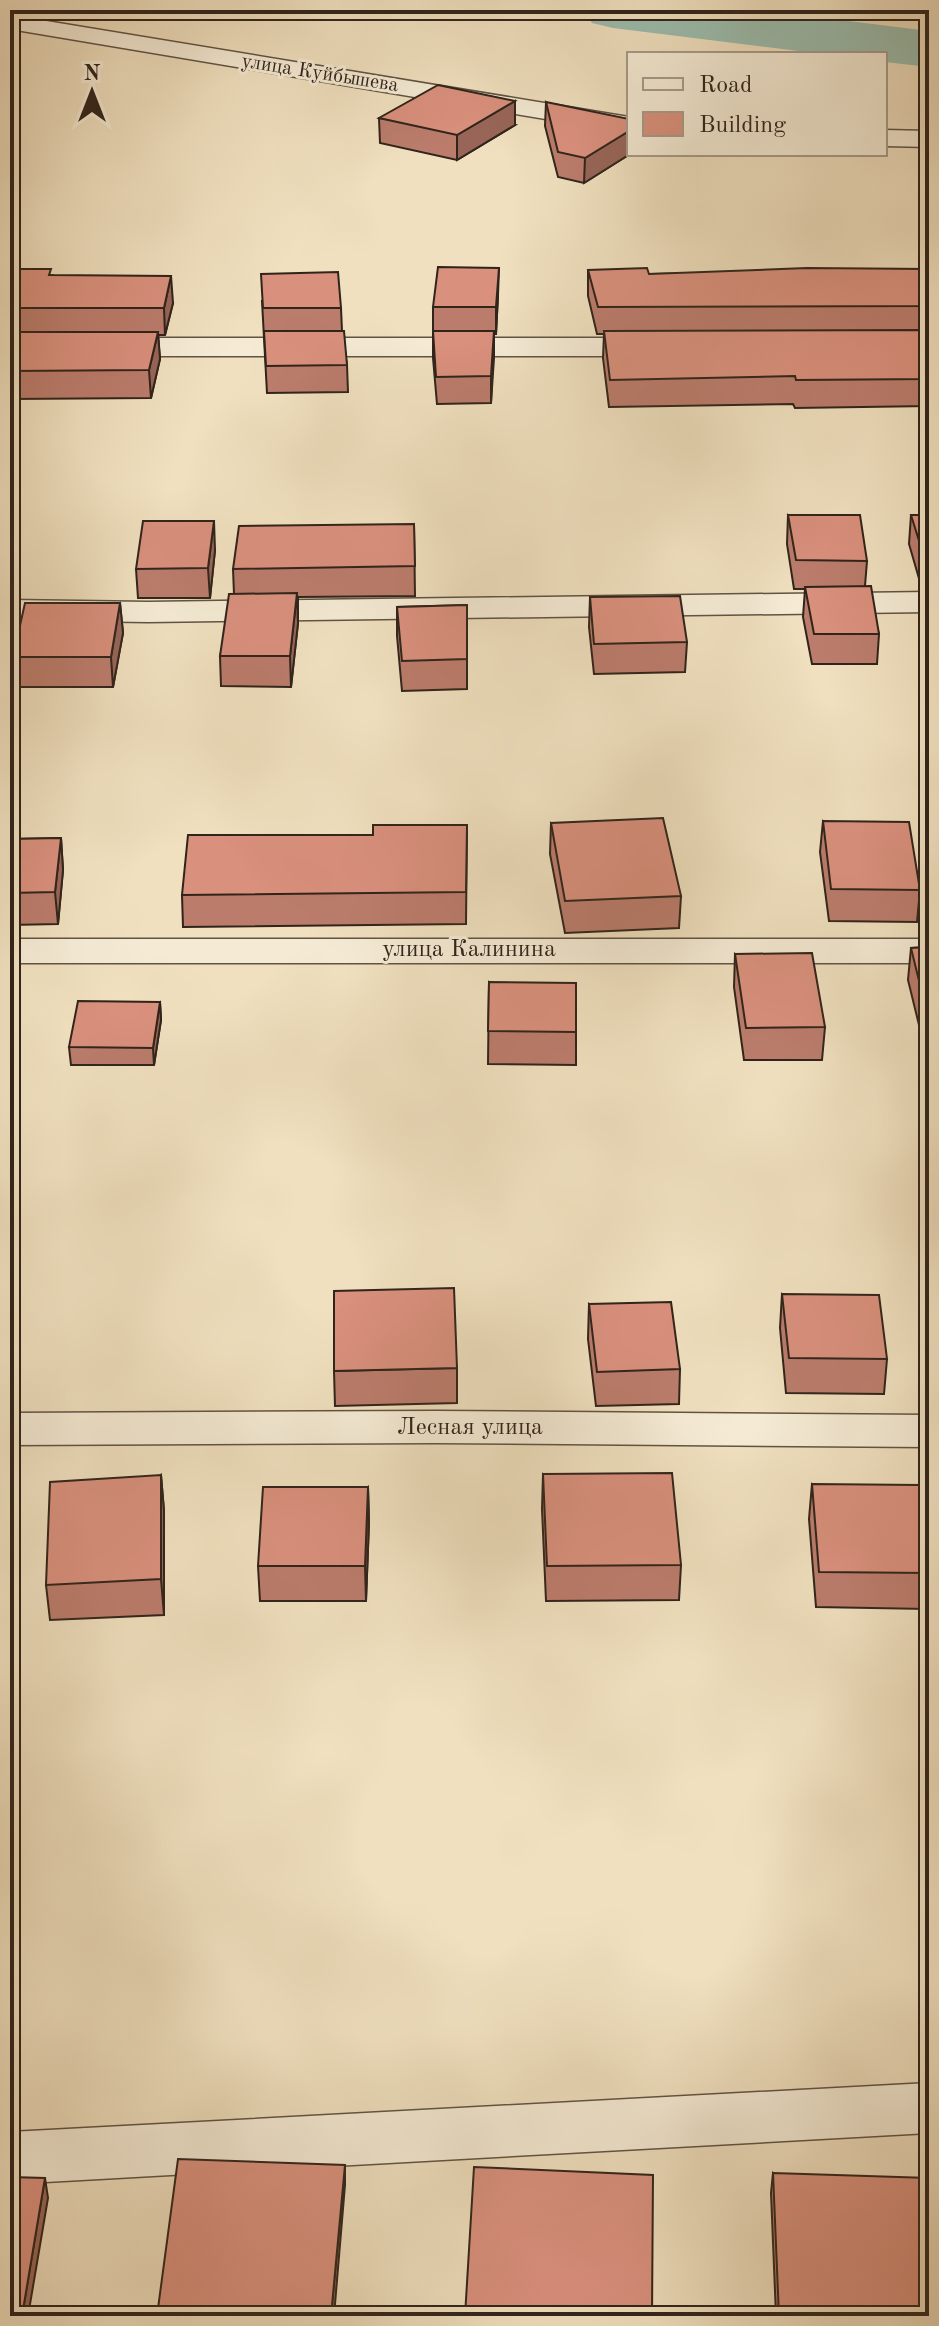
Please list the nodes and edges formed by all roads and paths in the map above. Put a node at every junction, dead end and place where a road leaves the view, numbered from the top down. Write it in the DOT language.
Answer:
graph roads {
  1 [pos="10,22"];
  2 [pos="627,125"];
  3 [pos="887,138"];
  4 [pos="929,139"];
  5 [pos="10,347"];
  6 [pos="697,347"];
  7 [pos="929,602"];
  8 [pos="10,610"];
  9 [pos="10,951"];
  10 [pos="929,951"];
  11 [pos="10,1429"];
  12 [pos="929,1431"];
  13 [pos="929,2108"];
  14 [pos="10,2158"];
  1 -- 2 [label="street, улица Куйбышева"];
  3 -- 4 [label="street"];
  5 -- 6 [label="street"];
  7 -- 8 [label="street"];
  9 -- 10 [label="street, улица Калинина"];
  11 -- 12 [label="street, Лесная улица"];
  13 -- 14 [label="street"];
}
